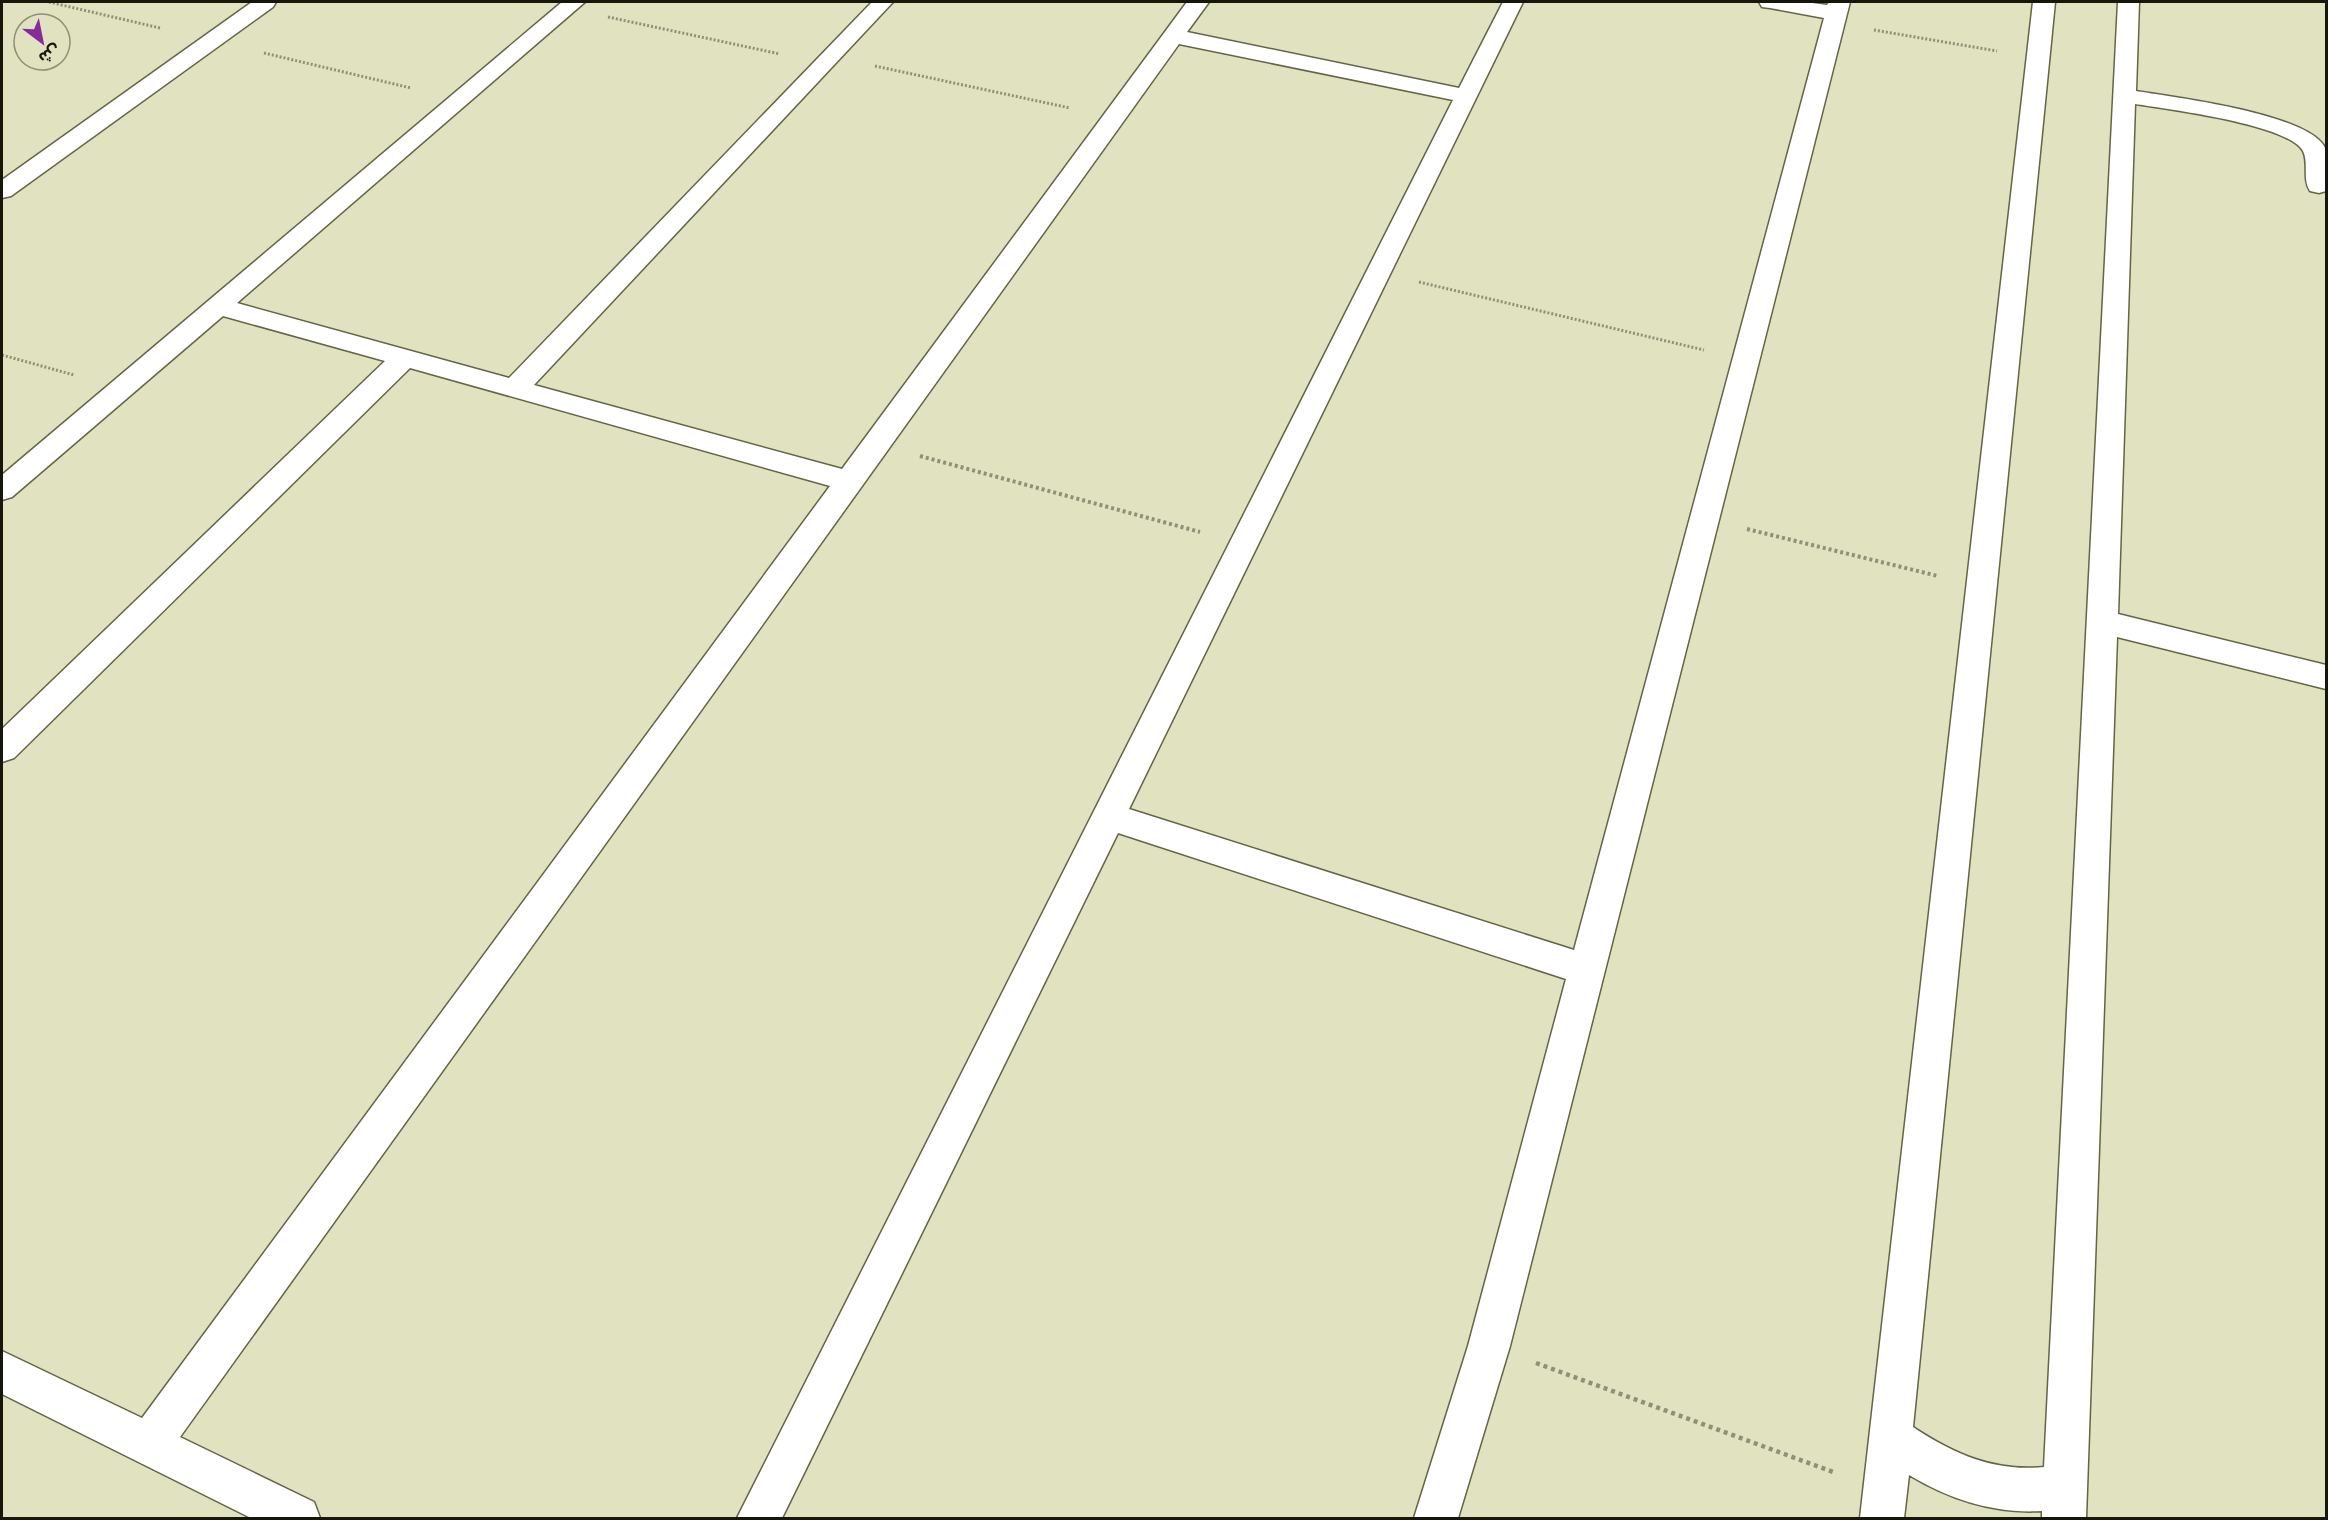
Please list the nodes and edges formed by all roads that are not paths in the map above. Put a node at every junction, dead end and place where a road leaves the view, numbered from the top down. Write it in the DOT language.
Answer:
graph roads {
  1 [pos="265,2"];
  2 [pos="883,2"];
  3 [pos="1198,2"];
  4 [pos="1513,2"];
  5 [pos="1770,2"];
  6 [pos="2044,2"];
  7 [pos="2128,2"];
  8 [pos="570,5"];
  9 [pos="1836,12"];
  10 [pos="1173,36"];
  11 [pos="1466,96"];
  12 [pos="2125,96"];
  13 [pos="2319,186"];
  14 [pos="2,191"];
  15 [pos="218,306"];
  16 [pos="405,357"];
  17 [pos="515,388"];
  18 [pos="849,481"];
  19 [pos="2,490"];
  20 [pos="2104,622"];
  21 [pos="2326,677"];
  22 [pos="2,749"];
  23 [pos="1109,816"];
  24 [pos="1587,970"];
  25 [pos="2,1372"];
  26 [pos="1891,1438"];
  27 [pos="149,1444"];
  28 [pos="2065,1503"];
  29 [pos="1883,1505"];
  30 [pos="298,1518"];
  31 [pos="759,1518"];
  32 [pos="1436,1518"];
  1 -- 14 [label="street"];
  2 -- 17 [label="street"];
  3 -- 10 [label="street"];
  4 -- 11 [label="street"];
  5 -- 9 [label="street"];
  6 -- 26 [label="street"];
  7 -- 12 [label="street"];
  8 -- 15 [label="street"];
  9 -- 24 [label="street"];
  10 -- 11 [label="street"];
  10 -- 18 [label="street"];
  11 -- 23 [label="street"];
  12 -- 13 [label="street"];
  12 -- 20 [label="street"];
  15 -- 16 [label="street"];
  15 -- 19 [label="street"];
  16 -- 17 [label="street"];
  16 -- 22 [label="street"];
  17 -- 18 [label="street"];
  18 -- 27 [label="street"];
  20 -- 21 [label="street"];
  20 -- 28 [label="street"];
  23 -- 24 [label="street"];
  23 -- 31 [label="street"];
  24 -- 32 [label="street"];
  25 -- 27 [label="street"];
  26 -- 28 [label="street"];
  26 -- 29 [label="street"];
  27 -- 30 [label="street"];
}
